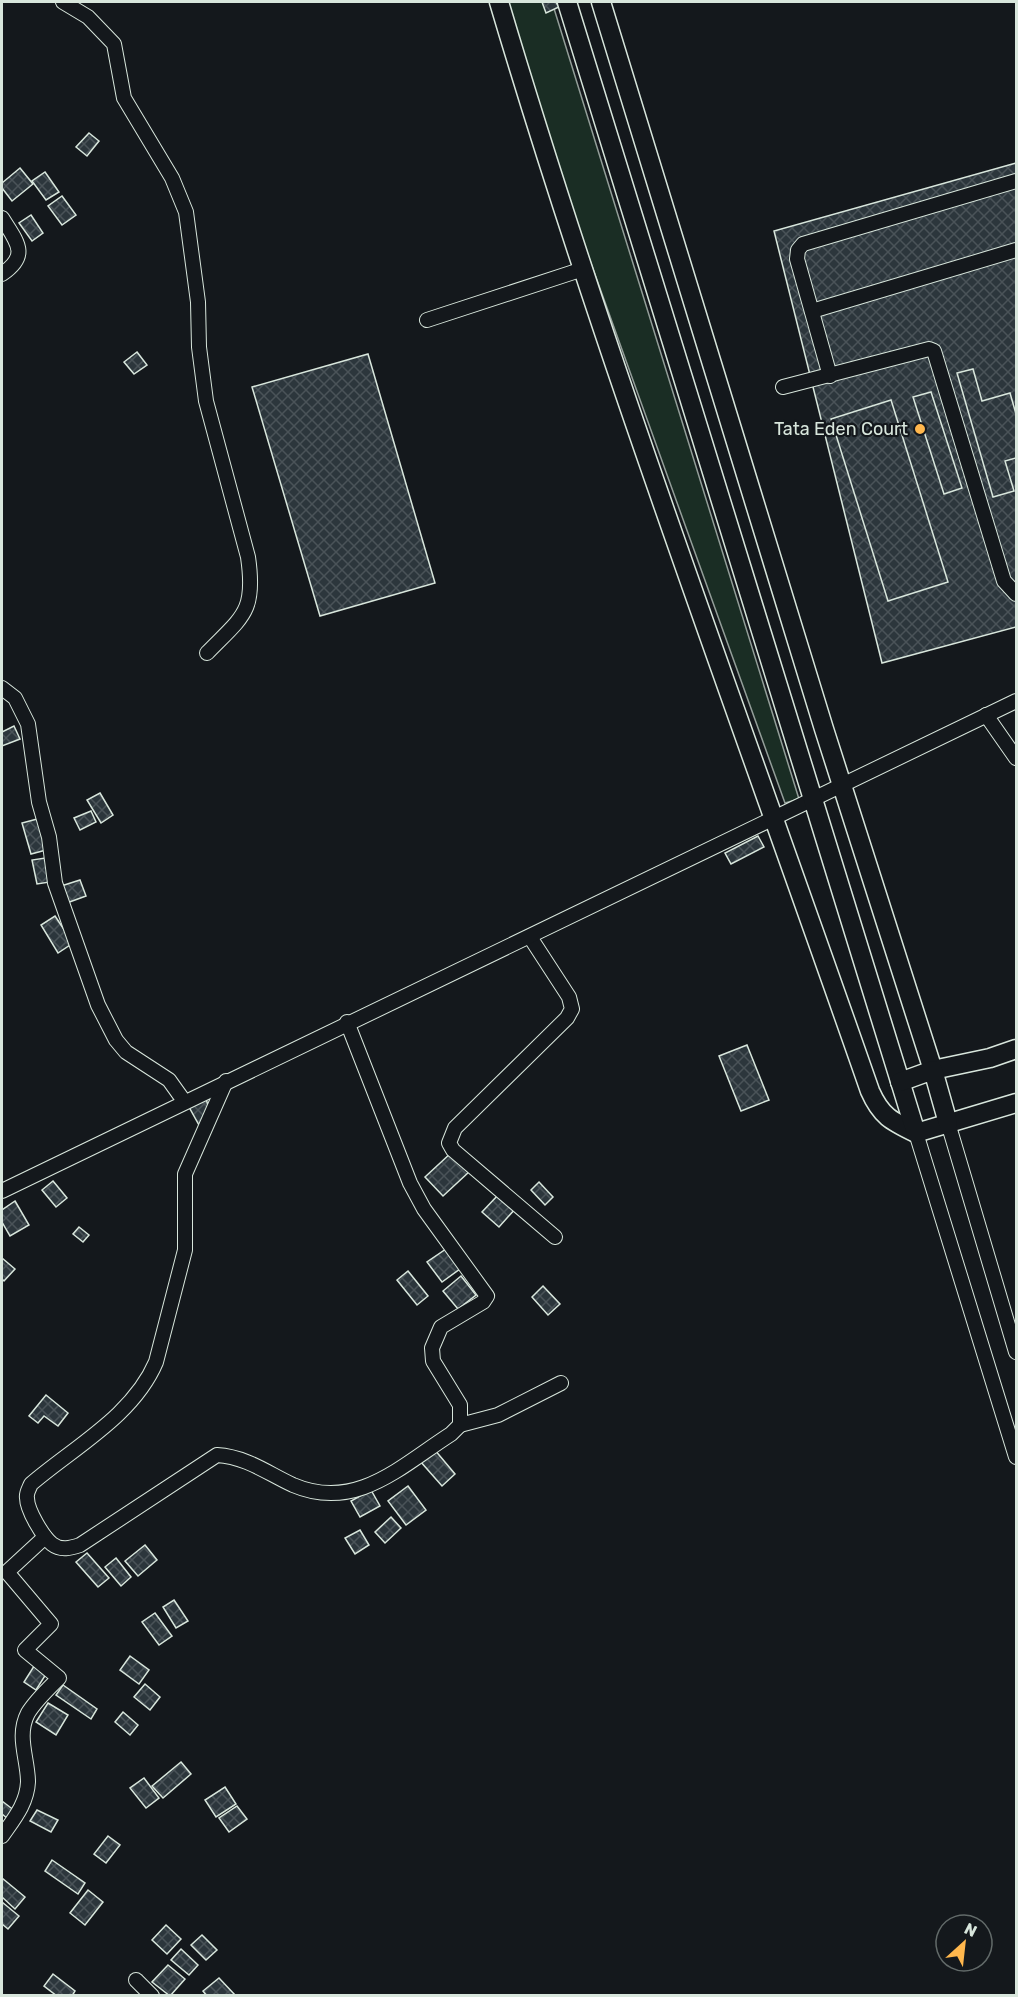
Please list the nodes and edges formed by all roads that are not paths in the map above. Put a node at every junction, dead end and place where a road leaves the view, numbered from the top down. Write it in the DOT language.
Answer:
graph roads {
  1 [pos="63,2"];
  2 [pos="499,2"];
  3 [pos="567,2"];
  4 [pos="601,2"];
  5 [pos="1017,181"];
  6 [pos="2,218"];
  7 [pos="1017,250"];
  8 [pos="583,269"];
  9 [pos="2,274"];
  10 [pos="812,311"];
  11 [pos="428,320"];
  12 [pos="830,376"];
  13 [pos="783,387"];
  14 [pos="1017,594"];
  15 [pos="207,653"];
  16 [pos="2,688"];
  17 [pos="1017,700"];
  18 [pos="986,715"];
  19 [pos="1017,758"];
  20 [pos="843,784"];
  21 [pos="813,801"];
  22 [pos="776,819"];
  23 [pos="530,936"];
  24 [pos="347,1022"];
  25 [pos="1017,1049"];
  26 [pos="933,1070"];
  27 [pos="226,1080"];
  28 [pos="900,1082"];
  29 [pos="184,1101"];
  30 [pos="1017,1103"];
  31 [pos="948,1123"];
  32 [pos="915,1133"];
  33 [pos="2,1191"];
  34 [pos="555,1237"];
  35 [pos="1017,1352"];
  36 [pos="561,1383"];
  37 [pos="460,1425"];
  38 [pos="1017,1456"];
  39 [pos="45,1537"];
  40 [pos="2,1836"];
  41 [pos="136,1980"];
  42 [pos="152,1995"];
  1 -- 15 [label="street"];
  2 -- 8 [label="street"];
  3 -- 21 [label="street"];
  4 -- 20 [label="street"];
  5 -- 10 [label="street"];
  6 -- 9 [label="street"];
  7 -- 10 [label="street"];
  8 -- 11 [label="street"];
  8 -- 22 [label="street"];
  10 -- 12 [label="street"];
  12 -- 13 [label="street"];
  12 -- 14 [label="street"];
  16 -- 29 [label="street"];
  17 -- 18 [label="street"];
  18 -- 19 [label="street"];
  18 -- 20 [label="street"];
  20 -- 21 [label="street"];
  20 -- 26 [label="street"];
  21 -- 22 [label="street"];
  21 -- 28 [label="street"];
  22 -- 23 [label="street"];
  22 -- 32 [label="street"];
  23 -- 24 [label="street"];
  23 -- 34 [label="street"];
  24 -- 27 [label="street"];
  24 -- 37 [label="street"];
  25 -- 26 [label="street"];
  26 -- 28 [label="street"];
  26 -- 31 [label="street"];
  27 -- 29 [label="street"];
  27 -- 39 [label="street"];
  28 -- 32 [label="street"];
  29 -- 33 [label="street"];
  30 -- 31 [label="street"];
  31 -- 32 [label="street"];
  31 -- 35 [label="street"];
  32 -- 38 [label="street"];
  36 -- 37 [label="street"];
  37 -- 39 [label="street"];
  39 -- 40 [label="street"];
  41 -- 42 [label="street"];
}
